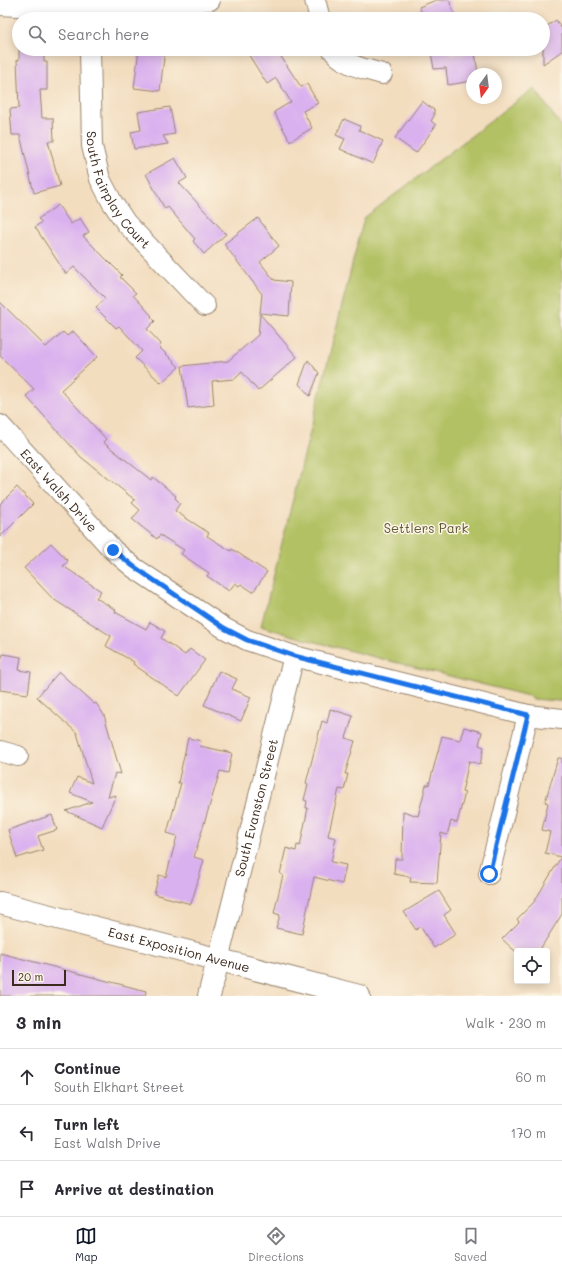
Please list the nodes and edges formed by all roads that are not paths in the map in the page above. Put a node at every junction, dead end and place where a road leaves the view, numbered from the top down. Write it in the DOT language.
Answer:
graph roads {
  1 [pos="210,0"];
  2 [pos="315,0"];
  3 [pos="0,4"];
  4 [pos="80,12"];
  5 [pos="99,12"];
  6 [pos="318,12"];
  7 [pos="90,56"];
  8 [pos="338,56"];
  9 [pos="382,74"];
  10 [pos="205,306"];
  11 [pos="2,432"];
  12 [pos="294,656"];
  13 [pos="528,715"];
  14 [pos="562,719"];
  15 [pos="489,874"];
  16 [pos="0,903"];
  17 [pos="218,960"];
  18 [pos="209,996"];
  19 [pos="359,996"];
  1 -- 5 [label="street"];
  2 -- 6 [label="street"];
  3 -- 4 [label="street"];
  7 -- 10 [label="street, South Fairplay Court"];
  8 -- 9 [label="street"];
  11 -- 12 [label="street, East Walsh Drive"];
  12 -- 13 [label="street, East Walsh Drive"];
  12 -- 17 [label="street, South Evanston Street"];
  13 -- 14 [label="street, East Walsh Drive"];
  13 -- 15 [label="street"];
  16 -- 17 [label="street, East Exposition Avenue"];
  17 -- 18 [label="street"];
  17 -- 19 [label="street, East Exposition Avenue"];
}
